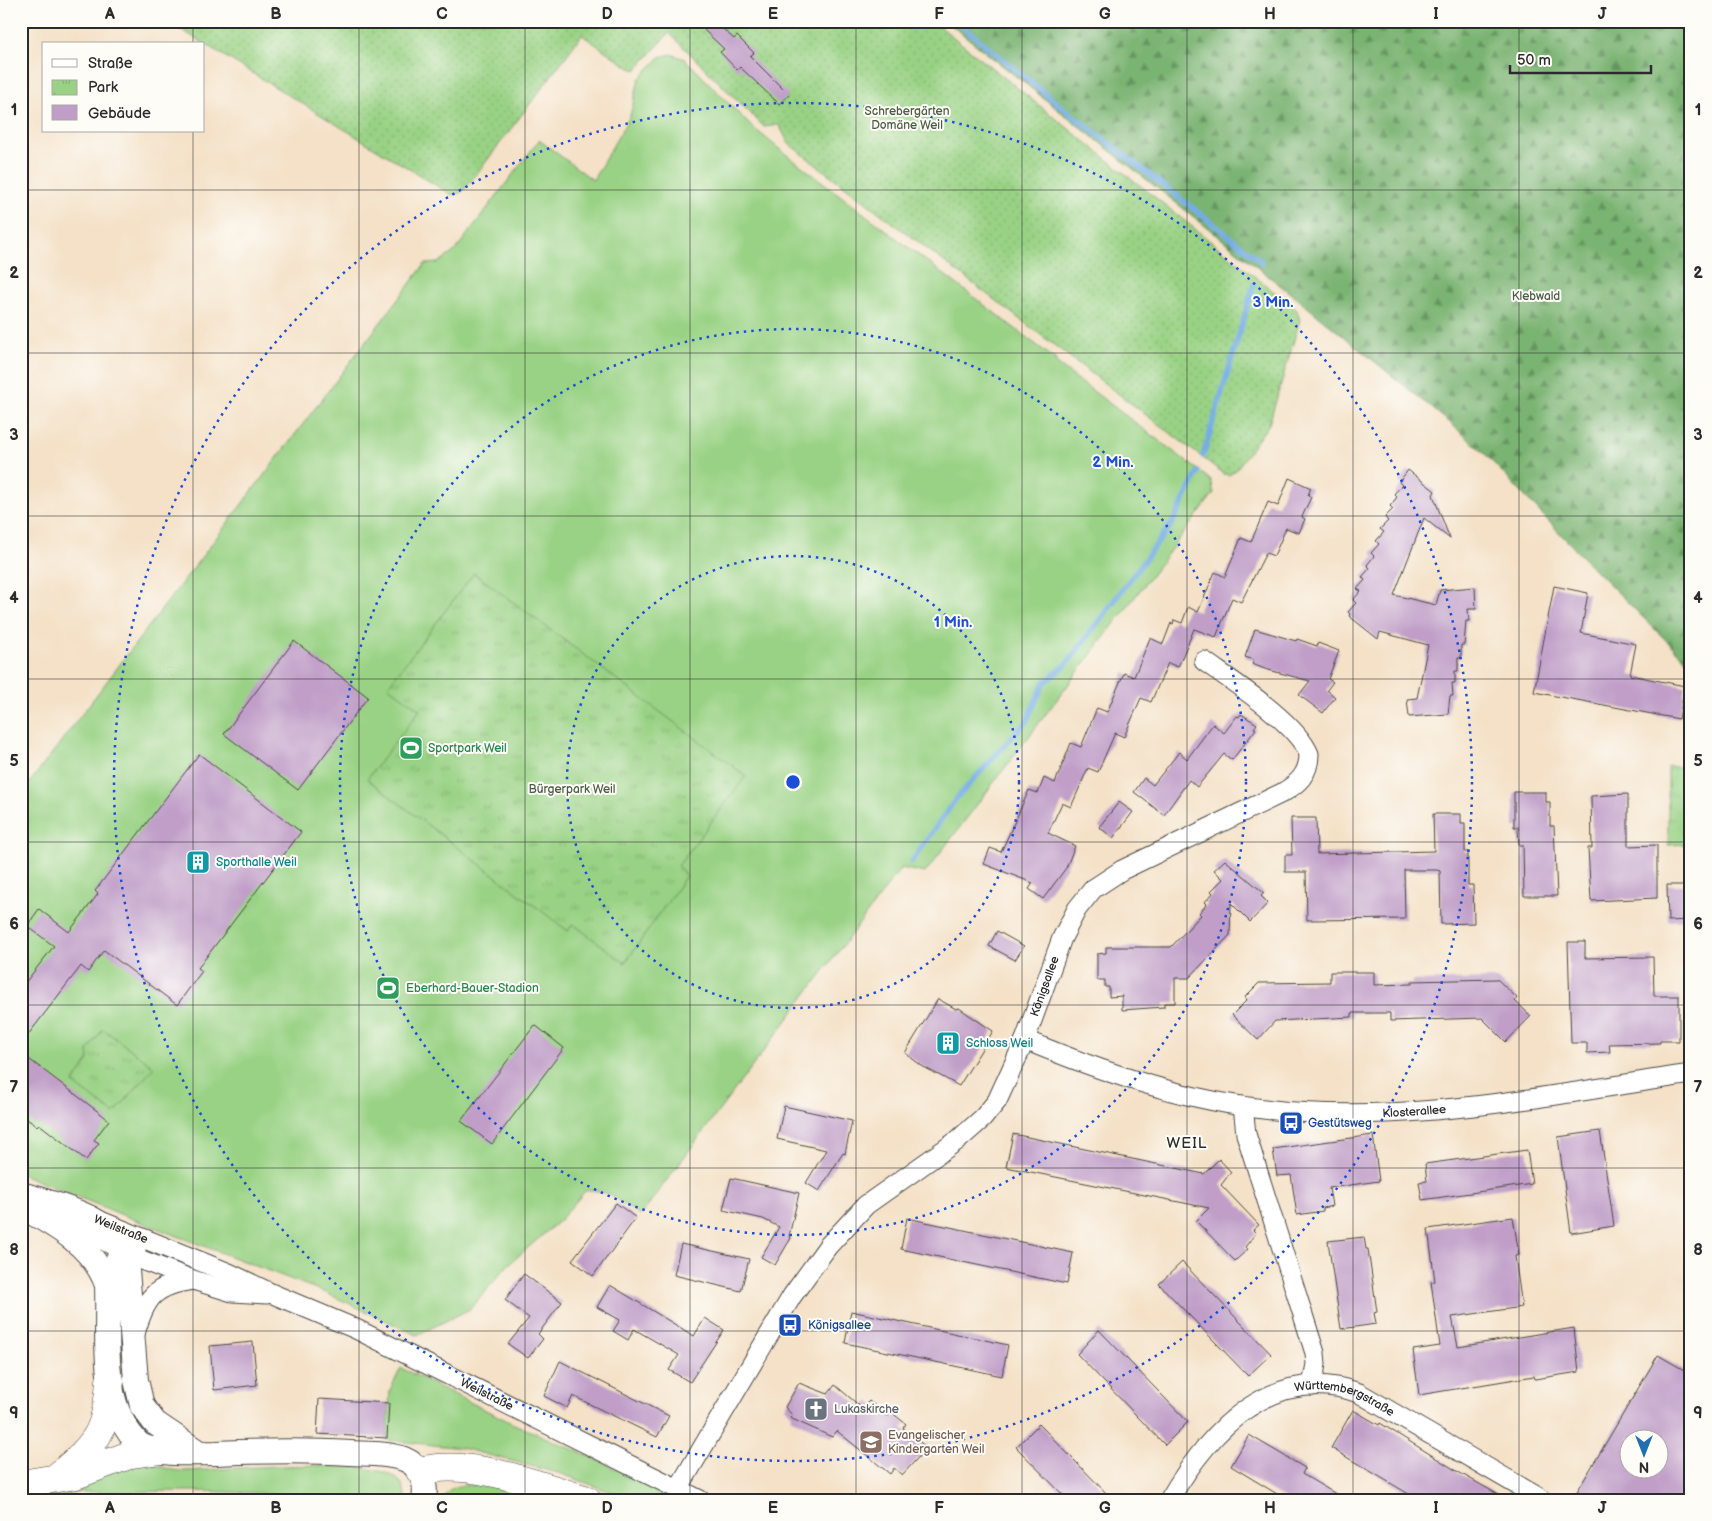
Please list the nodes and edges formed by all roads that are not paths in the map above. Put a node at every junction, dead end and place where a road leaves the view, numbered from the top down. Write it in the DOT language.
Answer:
graph roads {
  1 [pos="1204,661"];
  2 [pos="1025,1040"];
  3 [pos="1691,1074"];
  4 [pos="1242,1106"];
  5 [pos="21,1194"];
  6 [pos="30,1212"];
  7 [pos="90,1217"];
  8 [pos="168,1248"];
  9 [pos="125,1252"];
  10 [pos="193,1280"];
  11 [pos="107,1286"];
  12 [pos="273,1294"];
  13 [pos="134,1337"];
  14 [pos="110,1381"];
  15 [pos="1312,1386"];
  16 [pos="161,1450"];
  17 [pos="200,1453"];
  18 [pos="55,1479"];
  19 [pos="21,1484"];
  20 [pos="423,1488"];
  21 [pos="678,1489"];
  22 [pos="587,1500"];
  23 [pos="700,1500"];
  24 [pos="1169,1500"];
  25 [pos="1543,1500"];
  1 -- 2 [label="street, Königsallee"];
  2 -- 4 [label="street, Klosterallee"];
  2 -- 21 [label="street, Königsallee"];
  3 -- 4 [label="street, Klosterallee"];
  4 -- 15 [label="street"];
  5 -- 7 [label="main road, Weilstraße"];
  6 -- 9 [label="street, Weilstraße"];
  6 -- 11 [label="main road"];
  7 -- 8 [label="street, Weilstraße"];
  7 -- 9 [label="main road"];
  8 -- 9 [label="street"];
  8 -- 12 [label="street, Weilstraße"];
  9 -- 10 [label="street, Weilstraße"];
  9 -- 11 [label="street"];
  9 -- 13 [label="main road"];
  10 -- 12 [label="street, Weilstraße"];
  10 -- 13 [label="street"];
  11 -- 14 [label="main road"];
  12 -- 21 [label="street, Weilstraße"];
  13 -- 17 [label="main road"];
  14 -- 16 [label="main road"];
  14 -- 18 [label="highway"];
  15 -- 24 [label="street, Württembergstraße"];
  15 -- 25 [label="street, Württembergstraße"];
  16 -- 17 [label="main road"];
  16 -- 18 [label="highway"];
  17 -- 20 [label="main road"];
  18 -- 19 [label="highway"];
  20 -- 22 [label="highway"];
  21 -- 23 [label="street, Weilstraße"];
}
